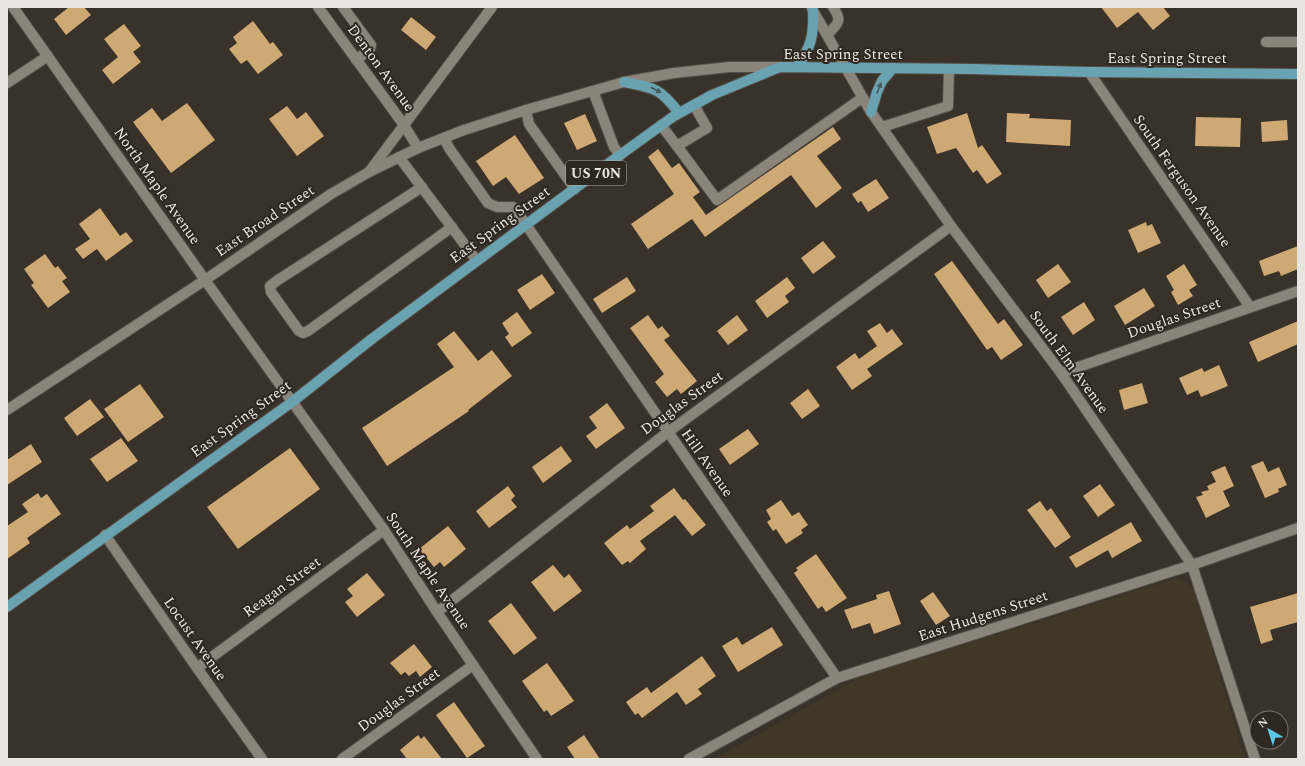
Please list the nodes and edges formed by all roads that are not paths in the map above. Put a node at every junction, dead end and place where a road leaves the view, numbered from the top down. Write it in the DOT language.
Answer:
graph roads {
  1 [pos="13,7"];
  2 [pos="318,7"];
  3 [pos="343,7"];
  4 [pos="492,7"];
  5 [pos="833,7"];
  6 [pos="812,9"];
  7 [pos="827,35"];
  8 [pos="1266,42"];
  9 [pos="1298,42"];
  10 [pos="48,56"];
  11 [pos="356,60"];
  12 [pos="780,67"];
  13 [pos="797,67"];
  14 [pos="846,68"];
  15 [pos="893,68"];
  16 [pos="949,69"];
  17 [pos="1089,72"];
  18 [pos="1298,74"];
  19 [pos="624,82"];
  20 [pos="7,83"];
  21 [pos="593,91"];
  22 [pos="862,98"];
  23 [pos="694,105"];
  24 [pos="526,110"];
  25 [pos="871,112"];
  26 [pos="679,113"];
  27 [pos="404,125"];
  28 [pos="661,125"];
  29 [pos="882,127"];
  30 [pos="444,138"];
  31 [pos="677,146"];
  32 [pos="418,148"];
  33 [pos="620,155"];
  34 [pos="399,157"];
  35 [pos="369,172"];
  36 [pos="422,188"];
  37 [pos="575,189"];
  38 [pos="527,224"];
  39 [pos="951,226"];
  40 [pos="452,227"];
  41 [pos="477,261"];
  42 [pos="205,280"];
  43 [pos="1298,291"];
  44 [pos="1250,307"];
  45 [pos="1061,374"];
  46 [pos="292,402"];
  47 [pos="7,410"];
  48 [pos="668,432"];
  49 [pos="1298,528"];
  50 [pos="384,530"];
  51 [pos="105,535"];
  52 [pos="1192,565"];
  53 [pos="7,607"];
  54 [pos="437,612"];
  55 [pos="473,664"];
  56 [pos="197,668"];
  57 [pos="837,678"];
  58 [pos="262,759"];
  59 [pos="342,759"];
  60 [pos="537,759"];
  61 [pos="689,759"];
  62 [pos="1255,759"];
  1 -- 10 [label="street, North Maple Avenue"];
  2 -- 11 [label="street, Denton Avenue"];
  3 -- 11 [label="street"];
  4 -- 27 [label="street, East Broad Street"];
  5 -- 7 [label="street"];
  6 -- 7 [label="street, South Elm Avenue"];
  6 -- 13 [label="main road"];
  7 -- 14 [label="street, South Elm Avenue"];
  8 -- 9 [label="street"];
  10 -- 20 [label="street"];
  10 -- 42 [label="street, North Maple Avenue"];
  11 -- 27 [label="street, Denton Avenue"];
  12 -- 13 [label="main road, East Spring Street / US 70N"];
  12 -- 19 [label="street"];
  12 -- 23 [label="main road, East Spring Street / US 70N"];
  13 -- 14 [label="main road, East Spring Street / US 70N"];
  14 -- 15 [label="main road, East Spring Street / US 70N"];
  14 -- 22 [label="street, South Elm Avenue"];
  15 -- 16 [label="main road, East Spring Street / US 70N"];
  25 -- 15 [label="main road, one-way"];
  16 -- 17 [label="main road, East Spring Street / US 70N"];
  16 -- 29 [label="street"];
  17 -- 18 [label="main road, East Spring Street / US 70N"];
  17 -- 44 [label="street, South Ferguson Avenue"];
  19 -- 21 [label="street"];
  19 -- 26 [label="main road, one-way"];
  21 -- 24 [label="street"];
  21 -- 33 [label="street"];
  22 -- 25 [label="street, South Elm Avenue"];
  22 -- 31 [label="street"];
  23 -- 26 [label="main road, East Spring Street / US 70N"];
  23 -- 31 [label="street"];
  24 -- 30 [label="street"];
  24 -- 37 [label="street"];
  25 -- 29 [label="street, South Elm Avenue"];
  26 -- 28 [label="main road, East Spring Street / US 70N"];
  27 -- 32 [label="street, Denton Avenue"];
  27 -- 35 [label="street, East Broad Street"];
  28 -- 31 [label="street"];
  28 -- 33 [label="main road, East Spring Street / US 70N"];
  29 -- 39 [label="street, South Elm Avenue"];
  30 -- 32 [label="street"];
  30 -- 38 [label="street, Hill Avenue"];
  32 -- 34 [label="street"];
  33 -- 37 [label="main road, East Spring Street / US 70N"];
  34 -- 35 [label="street"];
  34 -- 36 [label="street"];
  35 -- 42 [label="street, East Broad Street"];
  36 -- 40 [label="street"];
  36 -- 40 [label="street"];
  37 -- 38 [label="main road, East Spring Street / US 70N"];
  38 -- 41 [label="main road, East Spring Street / US 70N"];
  38 -- 48 [label="street, Hill Avenue"];
  39 -- 45 [label="street, South Elm Avenue"];
  39 -- 48 [label="street, Douglas Street"];
  40 -- 41 [label="street"];
  41 -- 46 [label="main road, East Spring Street / US 70N"];
  42 -- 46 [label="street, North Maple Avenue"];
  42 -- 47 [label="street, East Broad Street"];
  43 -- 44 [label="street, Douglas Street"];
  44 -- 45 [label="street, Douglas Street"];
  45 -- 52 [label="street, South Elm Avenue"];
  46 -- 50 [label="street, South Maple Avenue"];
  46 -- 51 [label="main road, East Spring Street / US 70N"];
  48 -- 54 [label="street, Douglas Street"];
  48 -- 57 [label="street, Hill Avenue"];
  49 -- 52 [label="street, East Hudgens Street"];
  50 -- 54 [label="street, South Maple Avenue"];
  50 -- 56 [label="street, Reagan Street"];
  51 -- 53 [label="main road, East Spring Street / US 70N"];
  51 -- 56 [label="street, Locust Avenue"];
  52 -- 57 [label="street, East Hudgens Street"];
  52 -- 62 [label="street, South Elm Avenue"];
  54 -- 55 [label="street, South Maple Avenue"];
  55 -- 59 [label="street, Douglas Street"];
  55 -- 60 [label="street, South Maple Avenue"];
  56 -- 58 [label="street, Locust Avenue"];
  57 -- 61 [label="street, East Hudgens Street"];
}
